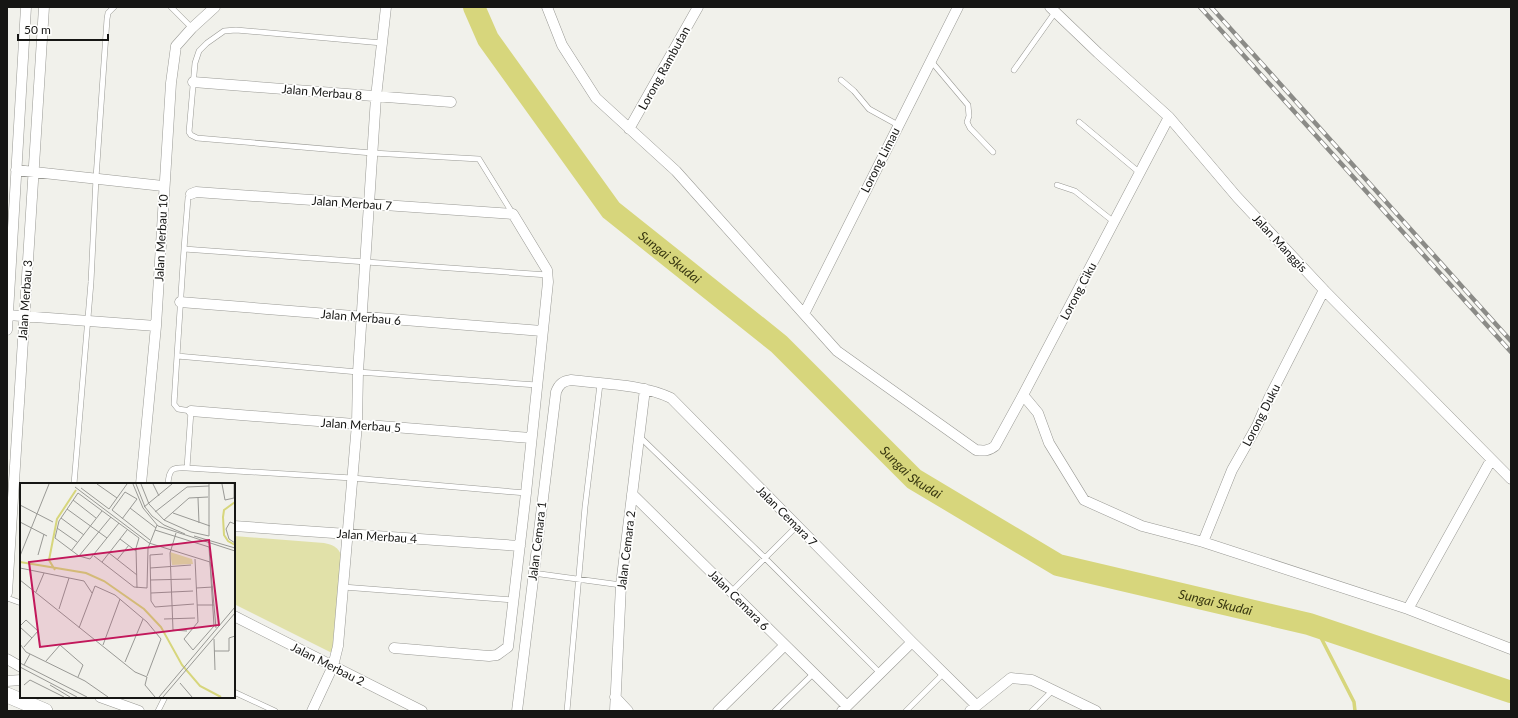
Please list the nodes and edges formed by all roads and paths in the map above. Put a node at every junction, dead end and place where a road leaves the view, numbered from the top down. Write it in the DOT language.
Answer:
graph roads {
  1 [pos="26,7"];
  2 [pos="44,7"];
  3 [pos="114,7"];
  4 [pos="171,7"];
  5 [pos="215,7"];
  6 [pos="386,7"];
  7 [pos="547,7"];
  8 [pos="698,7"];
  9 [pos="958,7"];
  10 [pos="1053,9"];
  11 [pos="192,28"];
  12 [pos="382,43"];
  13 [pos="931,61"];
  14 [pos="1014,70"];
  15 [pos="841,80"];
  16 [pos="193,82"];
  17 [pos="376,96"];
  18 [pos="451,102"];
  19 [pos="1169,117"];
  20 [pos="1078,122"];
  21 [pos="898,125"];
  22 [pos="629,129"];
  23 [pos="993,152"];
  24 [pos="372,153"];
  25 [pos="16,170"];
  26 [pos="34,172"];
  27 [pos="1140,173"];
  28 [pos="96,178"];
  29 [pos="1057,185"];
  30 [pos="163,186"];
  31 [pos="191,194"];
  32 [pos="368,204"];
  33 [pos="513,214"];
  34 [pos="1114,222"];
  35 [pos="184,249"];
  36 [pos="366,262"];
  37 [pos="548,275"];
  38 [pos="1324,290"];
  39 [pos="180,302"];
  40 [pos="804,314"];
  41 [pos="8,315"];
  42 [pos="24,316"];
  43 [pos="362,317"];
  44 [pos="87,321"];
  45 [pos="156,326"];
  46 [pos="7,330"];
  47 [pos="542,331"];
  48 [pos="177,356"];
  49 [pos="358,372"];
  50 [pos="571,380"];
  51 [pos="537,384"];
  52 [pos="600,384"];
  53 [pos="645,389"];
  54 [pos="1023,395"];
  55 [pos="191,411"];
  56 [pos="356,424"];
  57 [pos="639,436"];
  58 [pos="532,438"];
  59 [pos="1491,460"];
  60 [pos="187,468"];
  61 [pos="352,478"];
  62 [pos="1511,479"];
  63 [pos="74,483"];
  64 [pos="141,483"];
  65 [pos="168,483"];
  66 [pos="526,493"];
  67 [pos="632,494"];
  68 [pos="235,526"];
  69 [pos="797,526"];
  70 [pos="13,532"];
  71 [pos="347,533"];
  72 [pos="1203,542"];
  73 [pos="520,546"];
  74 [pos="765,558"];
  75 [pos="533,573"];
  76 [pos="578,579"];
  77 [pos="621,585"];
  78 [pos="343,588"];
  79 [pos="731,592"];
  80 [pos="7,593"];
  81 [pos="7,598"];
  82 [pos="514,600"];
  83 [pos="20,603"];
  84 [pos="1408,609"];
  85 [pos="235,616"];
  86 [pos="912,642"];
  87 [pos="785,645"];
  88 [pos="394,648"];
  89 [pos="1511,649"];
  90 [pos="7,659"];
  91 [pos="20,666"];
  92 [pos="334,666"];
  93 [pos="814,673"];
  94 [pos="880,673"];
  95 [pos="944,673"];
  96 [pos="20,680"];
  97 [pos="7,681"];
  98 [pos="1053,690"];
  99 [pos="235,692"];
  100 [pos="7,695"];
  101 [pos="615,697"];
  102 [pos="103,698"];
  103 [pos="164,698"];
  104 [pos="973,708"];
  105 [pos="844,709"];
  106 [pos="45,711"];
  107 [pos="139,711"];
  108 [pos="158,711"];
  109 [pos="275,711"];
  110 [pos="312,711"];
  111 [pos="422,711"];
  112 [pos="517,711"];
  113 [pos="567,711"];
  114 [pos="615,711"];
  115 [pos="628,711"];
  116 [pos="718,711"];
  117 [pos="775,711"];
  118 [pos="906,711"];
  119 [pos="1032,711"];
  120 [pos="1095,711"];
  1 -- 25 [label="street"];
  2 -- 26 [label="street, Jalan Merbau 3"];
  3 -- 28 [label="lane"];
  4 -- 11 [label="lane"];
  5 -- 11 [label="street, Jalan Merbau 10"];
  6 -- 12 [label="street"];
  7 -- 22 [label="street"];
  8 -- 22 [label="street, Lorong Rambutan"];
  9 -- 13 [label="street, Lorong Limau"];
  10 -- 14 [label="lane"];
  10 -- 19 [label="street, Jalan Manggis"];
  11 -- 30 [label="street, Jalan Merbau 10"];
  12 -- 16 [label="lane"];
  12 -- 17 [label="street"];
  13 -- 21 [label="street, Lorong Limau"];
  13 -- 23 [label="lane"];
  15 -- 21 [label="lane"];
  16 -- 17 [label="street, Jalan Merbau 8"];
  16 -- 24 [label="lane"];
  17 -- 18 [label="street, Jalan Merbau 8"];
  17 -- 24 [label="street"];
  19 -- 27 [label="street, Lorong Ciku"];
  19 -- 38 [label="street, Jalan Manggis"];
  20 -- 27 [label="lane"];
  21 -- 40 [label="street, Lorong Limau"];
  22 -- 40 [label="street"];
  24 -- 32 [label="street"];
  24 -- 33 [label="lane"];
  25 -- 26 [label="street"];
  25 -- 41 [label="street"];
  26 -- 28 [label="street"];
  26 -- 42 [label="street, Jalan Merbau 3"];
  27 -- 34 [label="street, Lorong Ciku"];
  28 -- 30 [label="street"];
  28 -- 44 [label="lane"];
  29 -- 34 [label="lane"];
  30 -- 45 [label="street, Jalan Merbau 10"];
  31 -- 32 [label="street, Jalan Merbau 7"];
  31 -- 35 [label="lane"];
  32 -- 33 [label="street, Jalan Merbau 7"];
  32 -- 36 [label="street"];
  33 -- 37 [label="street"];
  34 -- 54 [label="street, Lorong Ciku"];
  35 -- 36 [label="lane"];
  35 -- 39 [label="lane"];
  36 -- 37 [label="lane"];
  36 -- 43 [label="street"];
  37 -- 47 [label="street"];
  38 -- 59 [label="street, Jalan Manggis"];
  38 -- 72 [label="street, Lorong Duku"];
  39 -- 43 [label="street, Jalan Merbau 6"];
  39 -- 48 [label="lane"];
  40 -- 54 [label="street, Lorong Ciku"];
  41 -- 42 [label="street"];
  41 -- 46 [label="street"];
  42 -- 44 [label="street"];
  42 -- 70 [label="street, Jalan Merbau 3"];
  43 -- 47 [label="street, Jalan Merbau 6"];
  43 -- 49 [label="street"];
  44 -- 45 [label="street"];
  44 -- 63 [label="lane"];
  45 -- 64 [label="street, Jalan Merbau 10"];
  47 -- 51 [label="street"];
  48 -- 49 [label="lane"];
  48 -- 55 [label="lane"];
  49 -- 51 [label="lane"];
  49 -- 56 [label="street"];
  50 -- 52 [label="street, Jalan Cemara 7"];
  50 -- 75 [label="street, Jalan Cemara 1"];
  51 -- 58 [label="street"];
  52 -- 53 [label="street, Jalan Cemara 7"];
  52 -- 76 [label="lane"];
  53 -- 57 [label="street, Jalan Cemara 2"];
  53 -- 69 [label="street, Jalan Cemara 7"];
  54 -- 72 [label="street"];
  55 -- 56 [label="street, Jalan Merbau 5"];
  55 -- 60 [label="lane"];
  56 -- 58 [label="street, Jalan Merbau 5"];
  56 -- 61 [label="street"];
  57 -- 67 [label="street, Jalan Cemara 2"];
  57 -- 74 [label="lane"];
  58 -- 66 [label="street"];
  59 -- 62 [label="street, Jalan Manggis"];
  59 -- 84 [label="street"];
  60 -- 61 [label="lane"];
  60 -- 65 [label="lane"];
  61 -- 66 [label="lane"];
  61 -- 71 [label="street"];
  66 -- 73 [label="street"];
  67 -- 77 [label="street, Jalan Cemara 2"];
  67 -- 79 [label="street, Jalan Cemara 6"];
  68 -- 71 [label="street, Jalan Merbau 4"];
  69 -- 74 [label="lane"];
  69 -- 86 [label="street, Jalan Cemara 7"];
  70 -- 80 [label="street, Jalan Merbau 3"];
  71 -- 73 [label="street, Jalan Merbau 4"];
  71 -- 78 [label="street"];
  72 -- 84 [label="street"];
  73 -- 82 [label="street"];
  74 -- 79 [label="lane"];
  74 -- 94 [label="lane"];
  75 -- 76 [label="lane"];
  75 -- 112 [label="street, Jalan Cemara 1"];
  76 -- 77 [label="lane"];
  76 -- 113 [label="lane"];
  77 -- 101 [label="street, Jalan Cemara 2"];
  78 -- 82 [label="lane"];
  78 -- 92 [label="street"];
  79 -- 87 [label="street, Jalan Cemara 6"];
  81 -- 83 [label="lane"];
  82 -- 88 [label="street"];
  84 -- 89 [label="street"];
  85 -- 92 [label="street, Jalan Merbau 2"];
  86 -- 94 [label="street"];
  86 -- 95 [label="street, Jalan Cemara 7"];
  87 -- 93 [label="street, Jalan Cemara 6"];
  87 -- 116 [label="street"];
  90 -- 91 [label="street"];
  92 -- 110 [label="street"];
  92 -- 111 [label="street, Jalan Merbau 2"];
  93 -- 105 [label="street, Jalan Cemara 6"];
  93 -- 117 [label="lane"];
  94 -- 105 [label="street"];
  95 -- 104 [label="street, Jalan Cemara 7"];
  95 -- 118 [label="lane"];
  96 -- 97 [label="street"];
  98 -- 104 [label="street"];
  98 -- 119 [label="lane"];
  98 -- 120 [label="street"];
  99 -- 109 [label="lane"];
  100 -- 106 [label="main road"];
  101 -- 114 [label="street, Jalan Cemara 2"];
  101 -- 115 [label="street"];
  102 -- 107 [label="street"];
  103 -- 108 [label="lane"];
}
